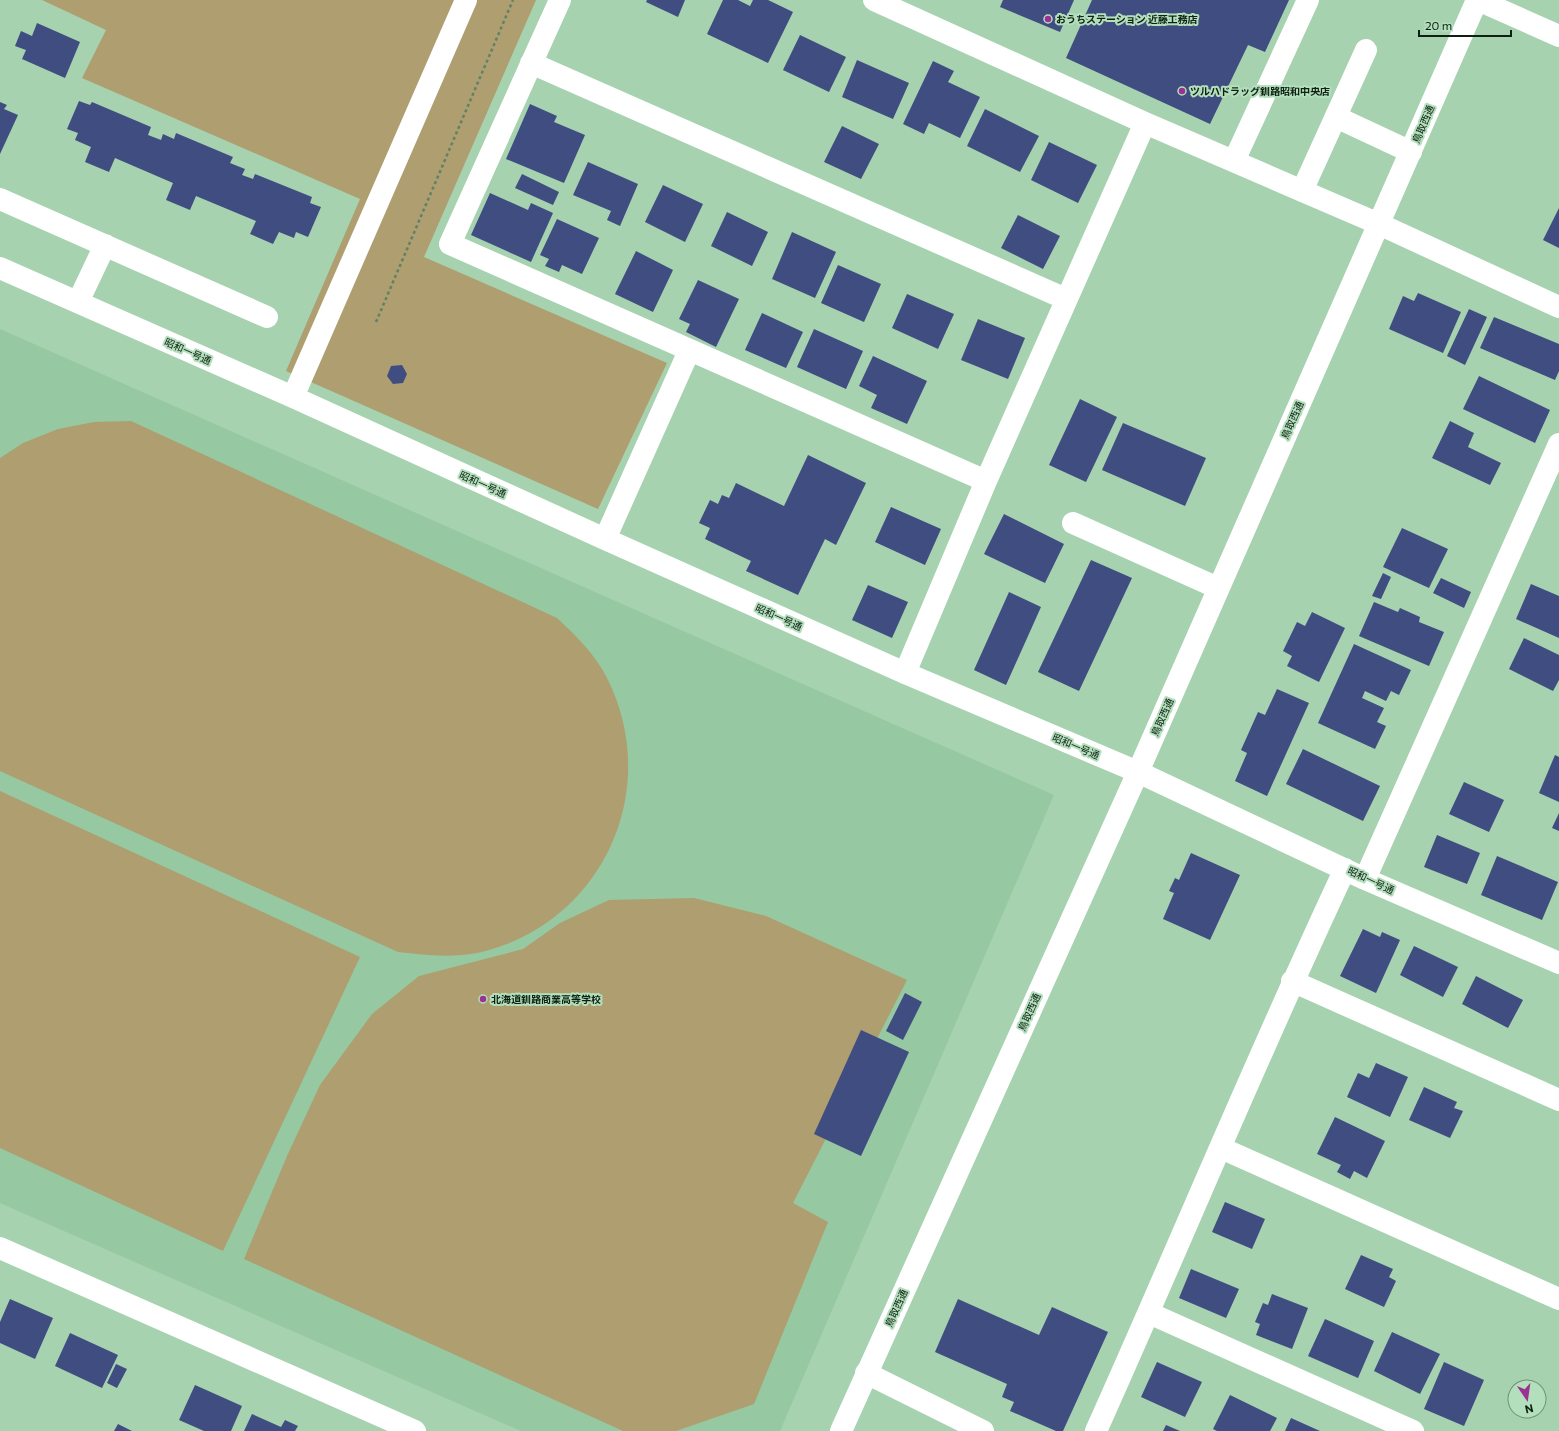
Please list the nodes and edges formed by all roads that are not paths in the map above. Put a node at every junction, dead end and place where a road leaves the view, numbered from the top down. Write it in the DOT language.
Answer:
graph roads {
  1 [pos="466,0"];
  2 [pos="560,0"];
  3 [pos="874,0"];
  4 [pos="1308,0"];
  5 [pos="1477,0"];
  6 [pos="1559,36"];
  7 [pos="1366,50"];
  8 [pos="531,63"];
  9 [pos="1336,117"];
  10 [pos="1145,123"];
  11 [pos="1411,152"];
  12 [pos="1234,161"];
  13 [pos="1302,191"];
  14 [pos="0,199"];
  15 [pos="1379,224"];
  16 [pos="105,245"];
  17 [pos="0,268"];
  18 [pos="1066,299"];
  19 [pos="78,302"];
  20 [pos="1559,307"];
  21 [pos="267,317"];
  22 [pos="689,351"];
  23 [pos="293,397"];
  24 [pos="1559,444"];
  25 [pos="986,481"];
  26 [pos="1073,523"];
  27 [pos="605,539"];
  28 [pos="1218,588"];
  29 [pos="905,673"];
  30 [pos="1138,772"];
  31 [pos="1345,869"];
  32 [pos="1365,879"];
  33 [pos="1557,957"];
  34 [pos="1292,981"];
  35 [pos="1559,1100"];
  36 [pos="1221,1148"];
  37 [pos="0,1248"];
  38 [pos="1559,1298"];
  39 [pos="1149,1313"];
  40 [pos="866,1373"];
  41 [pos="403,1429"];
  42 [pos="840,1431"];
  43 [pos="983,1431"];
  44 [pos="1096,1431"];
  45 [pos="1413,1431"];
  1 -- 23 [label="street"];
  2 -- 8 [label="street"];
  3 -- 10 [label="street"];
  4 -- 12 [label="street"];
  5 -- 6 [label="street"];
  5 -- 11 [label="street, 鳥取西通"];
  7 -- 9 [label="street"];
  8 -- 18 [label="street"];
  8 -- 22 [label="street"];
  9 -- 11 [label="street"];
  9 -- 13 [label="street"];
  10 -- 12 [label="street"];
  10 -- 18 [label="street"];
  11 -- 15 [label="street, 鳥取西通"];
  12 -- 13 [label="street"];
  13 -- 15 [label="street"];
  14 -- 16 [label="street"];
  15 -- 20 [label="street"];
  15 -- 28 [label="street, 鳥取西通"];
  16 -- 19 [label="street"];
  16 -- 21 [label="street"];
  17 -- 19 [label="street, 昭和一号通"];
  18 -- 25 [label="street"];
  19 -- 23 [label="street, 昭和一号通"];
  22 -- 25 [label="street"];
  22 -- 27 [label="street"];
  23 -- 27 [label="street, 昭和一号通"];
  24 -- 32 [label="street"];
  25 -- 29 [label="street"];
  26 -- 28 [label="street"];
  27 -- 29 [label="street, 昭和一号通"];
  28 -- 30 [label="street, 鳥取西通"];
  29 -- 30 [label="street, 昭和一号通"];
  30 -- 31 [label="street, 昭和一号通"];
  30 -- 40 [label="street, 鳥取西通"];
  31 -- 32 [label="street, 昭和一号通"];
  31 -- 34 [label="street"];
  32 -- 33 [label="street, 昭和一号通"];
  34 -- 35 [label="street"];
  34 -- 36 [label="street"];
  36 -- 38 [label="street"];
  36 -- 39 [label="street"];
  37 -- 41 [label="street"];
  39 -- 44 [label="street"];
  39 -- 45 [label="street"];
  40 -- 42 [label="street, 鳥取西通"];
  40 -- 43 [label="street"];
}
